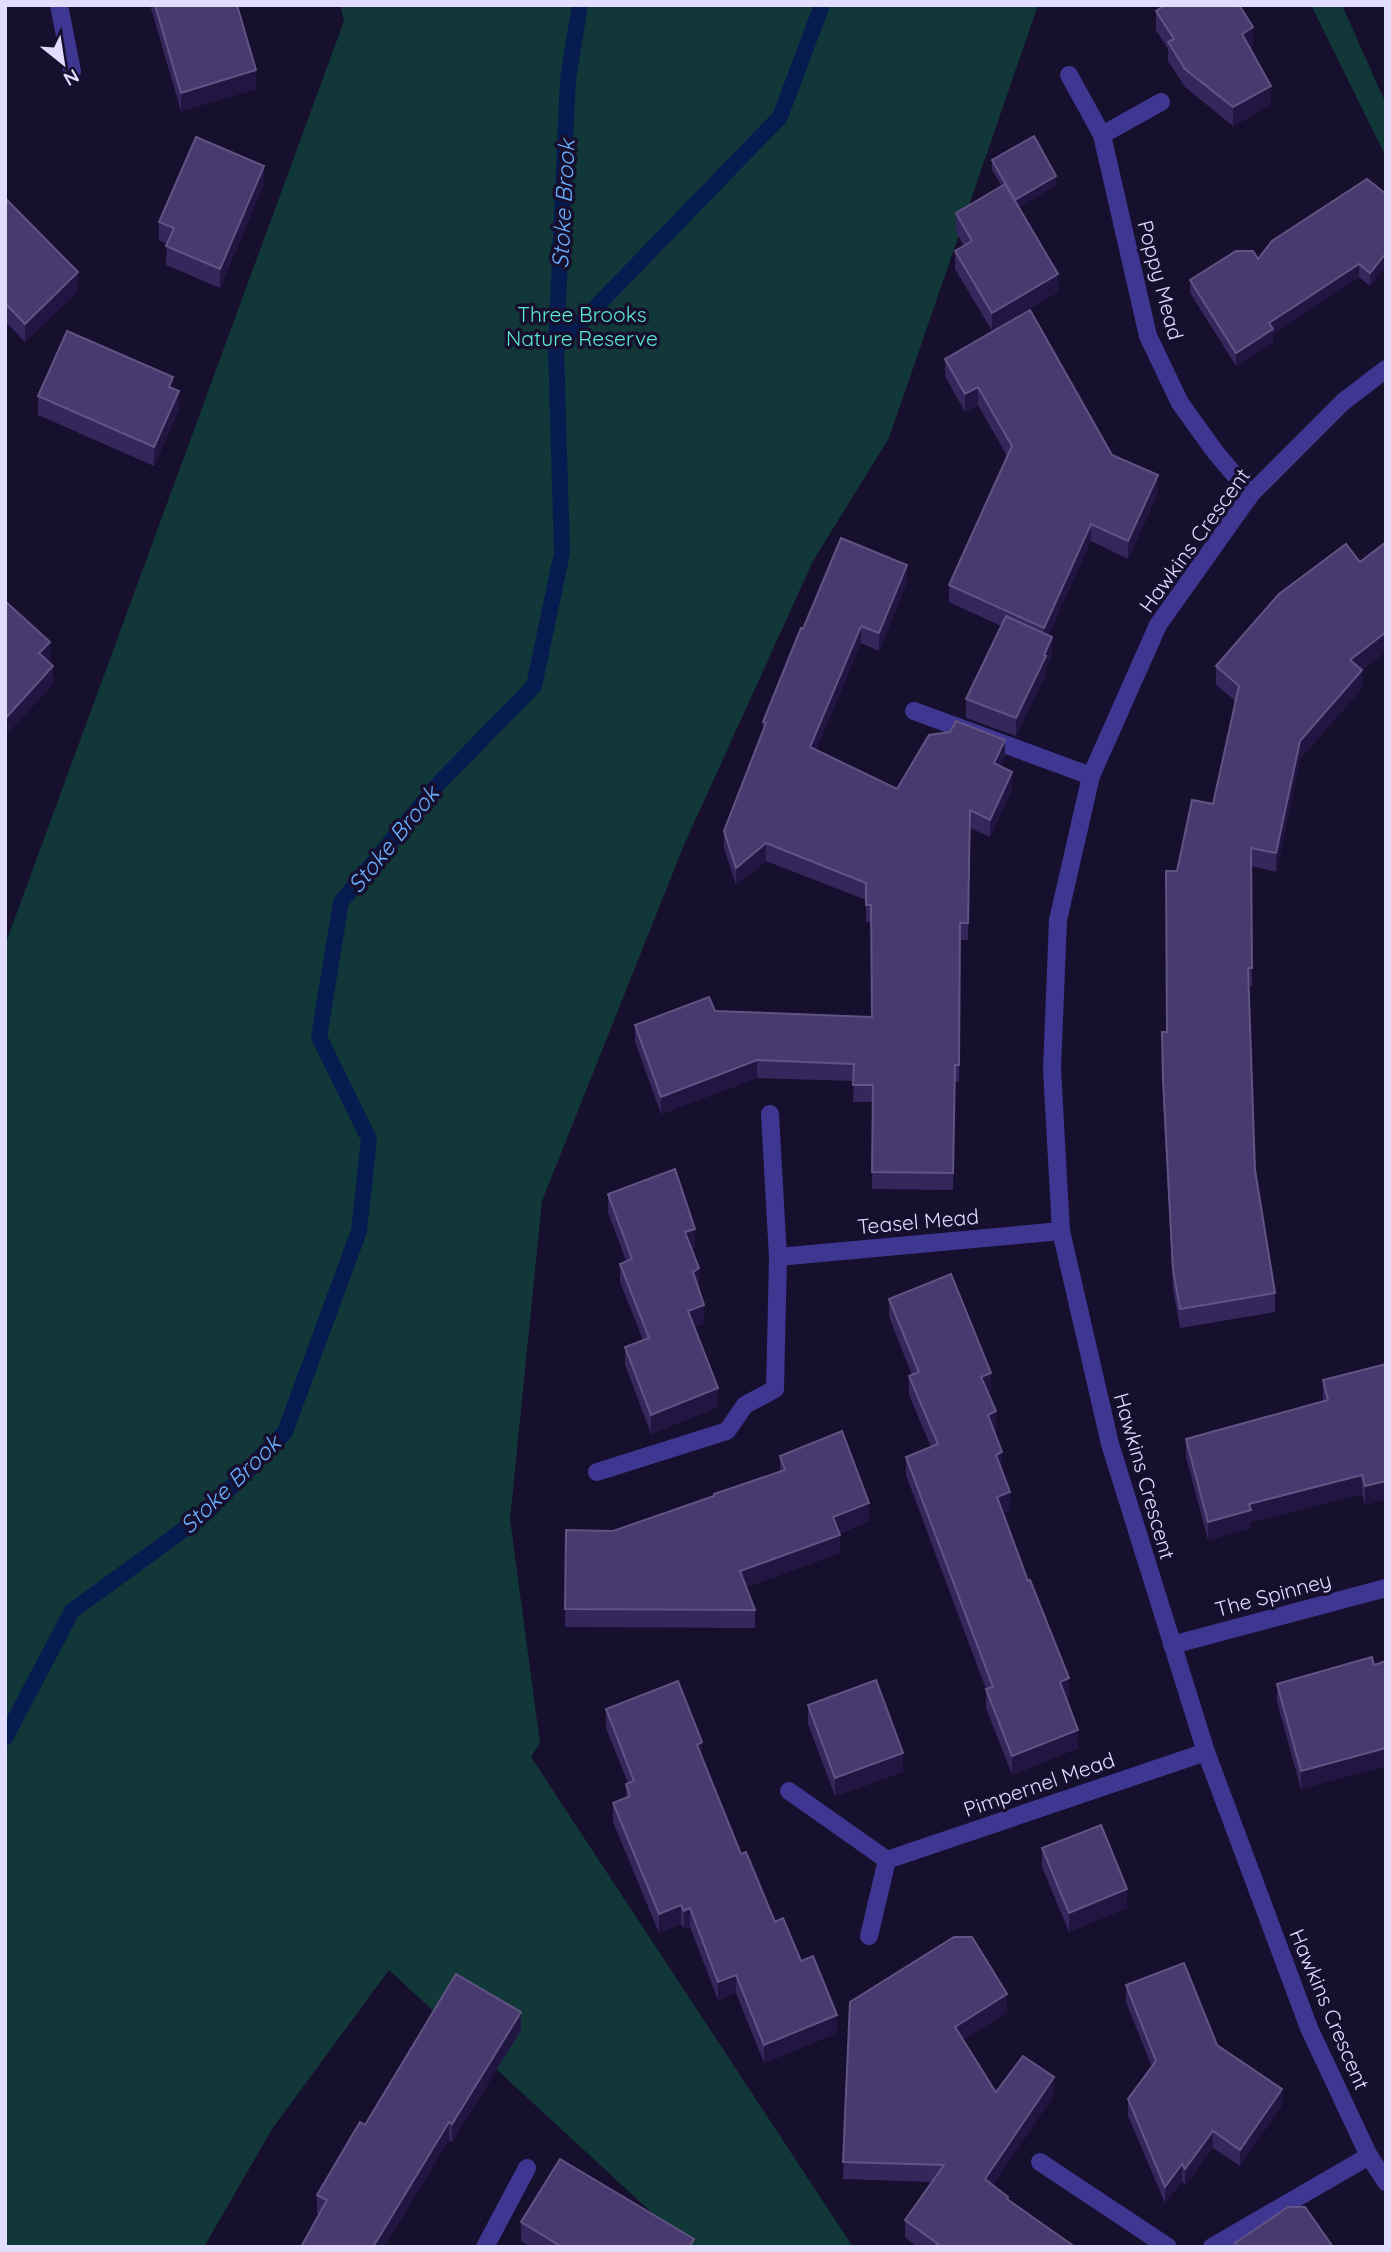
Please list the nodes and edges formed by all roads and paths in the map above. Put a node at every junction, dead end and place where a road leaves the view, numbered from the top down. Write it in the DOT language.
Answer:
graph roads {
  1 [pos="60,5"];
  2 [pos="72,71"];
  3 [pos="1069,75"];
  4 [pos="1161,102"];
  5 [pos="1102,135"];
  6 [pos="1386,369"];
  7 [pos="1251,494"];
  8 [pos="914,711"];
  9 [pos="1091,776"];
  10 [pos="770,1114"];
  11 [pos="1061,1231"];
  12 [pos="778,1257"];
  13 [pos="597,1472"];
  14 [pos="1386,1588"];
  15 [pos="1171,1645"];
  16 [pos="1206,1752"];
  17 [pos="789,1791"];
  18 [pos="887,1860"];
  19 [pos="869,1936"];
  20 [pos="1369,2156"];
  21 [pos="1040,2162"];
  22 [pos="527,2168"];
  23 [pos="1386,2182"];
  24 [pos="485,2247"];
  25 [pos="1168,2247"];
  26 [pos="1212,2247"];
  1 -- 2 [label="street"];
  3 -- 5 [label="street, Poppy Mead"];
  4 -- 5 [label="street"];
  5 -- 7 [label="street, Poppy Mead"];
  6 -- 7 [label="street, Hawkins Crescent"];
  7 -- 9 [label="street, Hawkins Crescent"];
  8 -- 9 [label="street"];
  9 -- 11 [label="street, Hawkins Crescent"];
  10 -- 12 [label="street"];
  11 -- 12 [label="street, Teasel Mead"];
  11 -- 15 [label="street, Hawkins Crescent"];
  12 -- 13 [label="street"];
  14 -- 15 [label="street, The Spinney"];
  15 -- 16 [label="street, Hawkins Crescent"];
  16 -- 18 [label="street, Pimpernel Mead"];
  16 -- 20 [label="street, Hawkins Crescent"];
  17 -- 18 [label="street"];
  18 -- 19 [label="street"];
  20 -- 23 [label="street, Hawkins Crescent"];
  20 -- 26 [label="street"];
  21 -- 25 [label="street"];
  22 -- 24 [label="street"];
}
